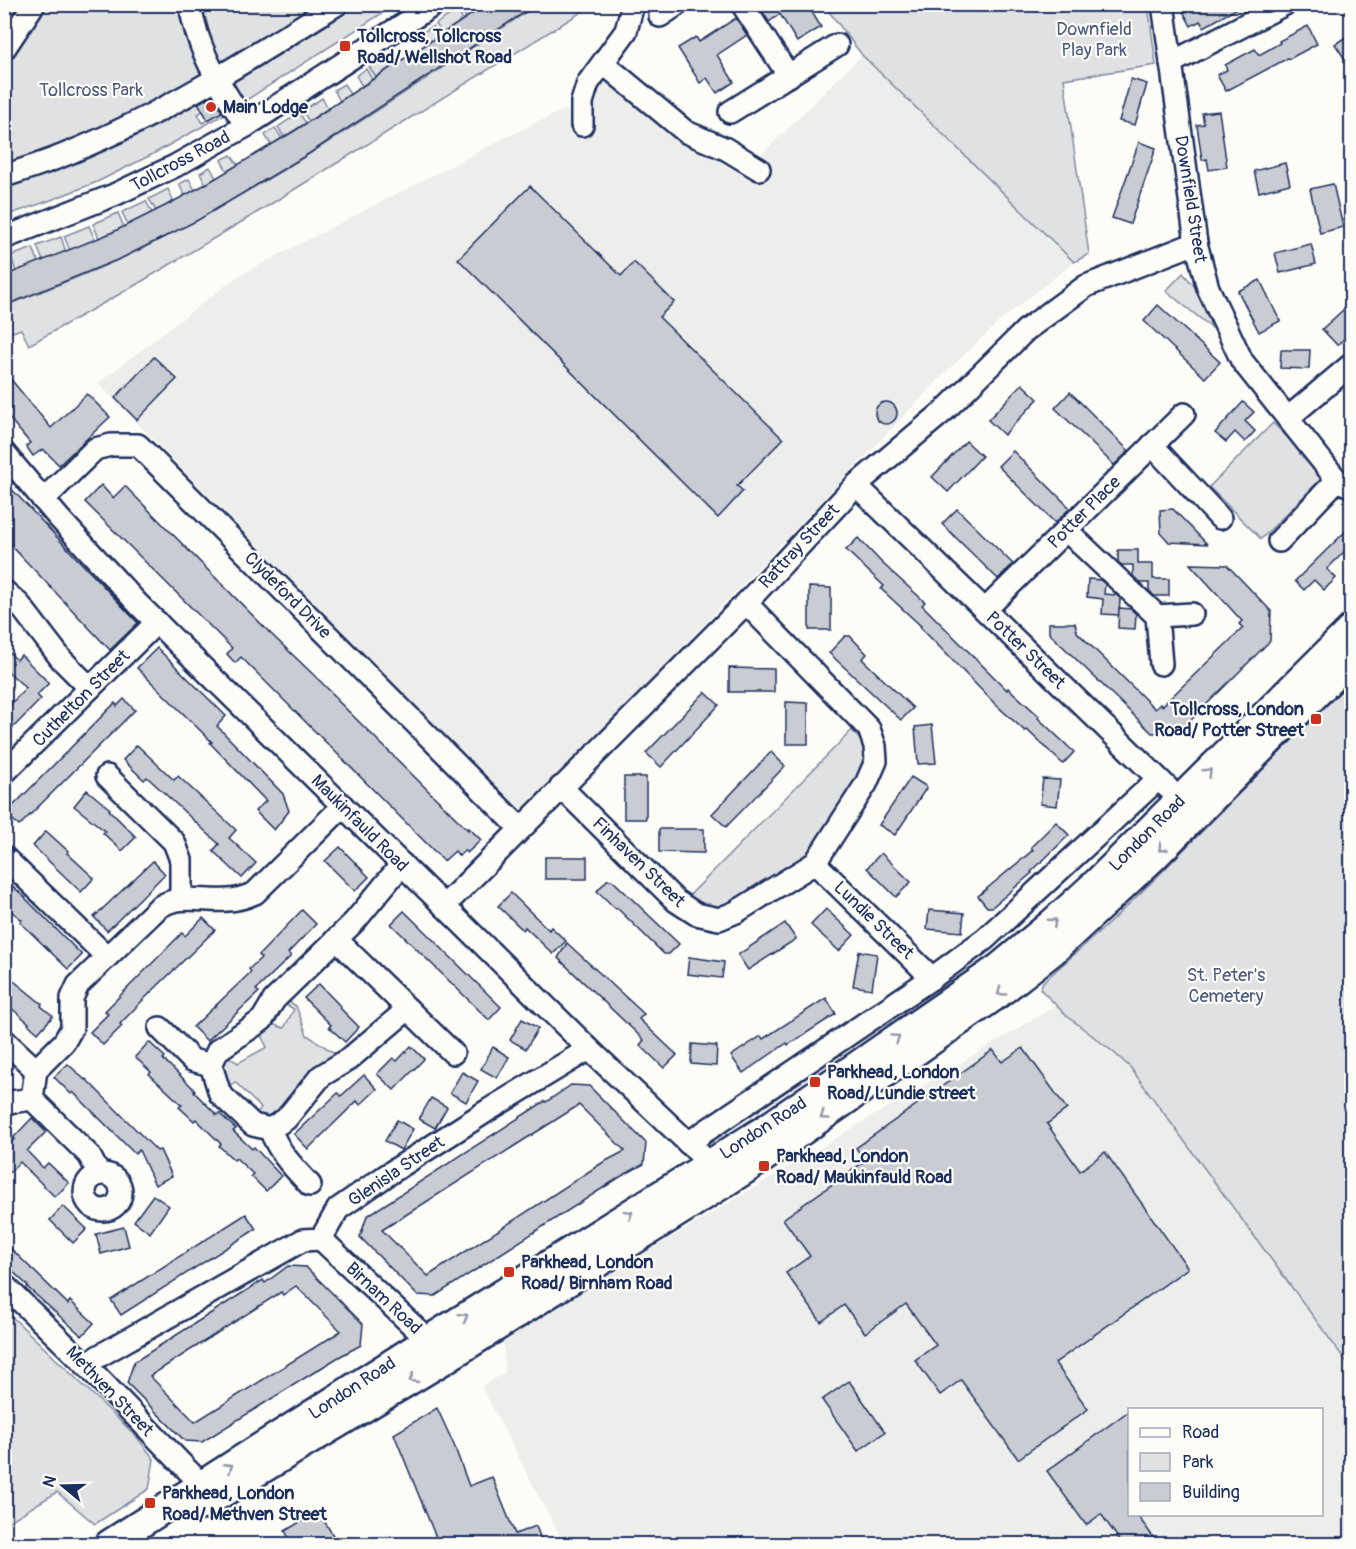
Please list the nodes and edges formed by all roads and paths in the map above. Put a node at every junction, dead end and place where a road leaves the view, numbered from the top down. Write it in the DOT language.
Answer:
graph roads {
  1 [pos="34,4"];
  2 [pos="190,4"];
  3 [pos="337,4"];
  4 [pos="435,4"];
  5 [pos="633,4"];
  6 [pos="678,4"];
  7 [pos="742,4"];
  8 [pos="1163,4"];
  9 [pos="1286,4"];
  10 [pos="660,16"];
  11 [pos="837,45"];
  12 [pos="4,49"];
  13 [pos="603,63"];
  14 [pos="1171,63"];
  15 [pos="789,76"];
  16 [pos="216,79"];
  17 [pos="730,112"];
  18 [pos="582,124"];
  19 [pos="246,126"];
  20 [pos="759,169"];
  21 [pos="4,176"];
  22 [pos="4,238"];
  23 [pos="1196,243"];
  24 [pos="1352,364"];
  25 [pos="1184,414"];
  26 [pos="1288,418"];
  27 [pos="1152,445"];
  28 [pos="4,453"];
  29 [pos="1344,484"];
  30 [pos="856,485"];
  31 [pos="43,500"];
  32 [pos="1220,518"];
  33 [pos="1066,530"];
  34 [pos="1280,541"];
  35 [pos="4,591"];
  36 [pos="746,603"];
  37 [pos="985,610"];
  38 [pos="1192,614"];
  39 [pos="1157,616"];
  40 [pos="157,622"];
  41 [pos="1352,628"];
  42 [pos="1352,658"];
  43 [pos="1161,664"];
  44 [pos="90,688"];
  45 [pos="4,773"];
  46 [pos="106,776"];
  47 [pos="1158,779"];
  48 [pos="561,787"];
  49 [pos="344,806"];
  50 [pos="1188,808"];
  51 [pos="520,828"];
  52 [pos="4,857"];
  53 [pos="816,863"];
  54 [pos="402,864"];
  55 [pos="181,899"];
  56 [pos="444,906"];
  57 [pos="336,939"];
  58 [pos="107,957"];
  59 [pos="932,978"];
  60 [pos="408,1009"];
  61 [pos="160,1028"];
  62 [pos="4,1040"];
  63 [pos="589,1049"];
  64 [pos="453,1053"];
  65 [pos="210,1065"];
  66 [pos="36,1071"];
  67 [pos="32,1099"];
  68 [pos="5,1102"];
  69 [pos="270,1129"];
  70 [pos="687,1143"];
  71 [pos="99,1174"];
  72 [pos="713,1176"];
  73 [pos="310,1185"];
  74 [pos="321,1239"];
  75 [pos="4,1286"];
  76 [pos="436,1350"];
  77 [pos="85,1364"];
  78 [pos="207,1492"];
  79 [pos="109,1545"];
  80 [pos="140,1545"];
  1 -- 12 [label="street"];
  2 -- 16 [label="street"];
  3 -- 16 [label="street"];
  4 -- 19 [label="street, Tollcross Road"];
  5 -- 13 [label="street"];
  6 -- 10 [label="street"];
  7 -- 15 [label="street"];
  8 -- 14 [label="street, Downfield Street"];
  9 -- 14 [label="street"];
  11 -- 15 [label="street"];
  13 -- 18 [label="street"];
  13 -- 20 [label="street"];
  14 -- 23 [label="street, Downfield Street"];
  15 -- 17 [label="street"];
  16 -- 19 [label="street"];
  16 -- 21 [label="street"];
  19 -- 22 [label="street, Tollcross Road"];
  23 -- 26 [label="street, Downfield Street"];
  23 -- 30 [label="street, Rattray Street"];
  24 -- 26 [label="street"];
  25 -- 27 [label="street, Potter Place"];
  26 -- 29 [label="street, Downfield Street"];
  27 -- 32 [label="street"];
  27 -- 33 [label="street, Potter Place"];
  28 -- 31 [label="street, Maukinfauld Road"];
  29 -- 34 [label="street"];
  30 -- 36 [label="street, Rattray Street"];
  30 -- 37 [label="street, Potter Street"];
  31 -- 40 [label="street, Maukinfauld Road"];
  31 -- 51 [label="street, Clydeford Drive"];
  33 -- 37 [label="street, Potter Place"];
  33 -- 39 [label="street"];
  35 -- 44 [label="street"];
  36 -- 48 [label="street, Rattray Street"];
  36 -- 53 [label="street, Finhaven Street"];
  37 -- 47 [label="street, Potter Street"];
  38 -- 39 [label="street"];
  39 -- 43 [label="street"];
  40 -- 44 [label="street, Cuthelton Street"];
  40 -- 49 [label="street, Maukinfauld Road"];
  50 -- 41 [label="main road, London Road, one-way"];
  42 -- 50 [label="main road, London Road"];
  44 -- 45 [label="street, Cuthelton Street"];
  46 -- 55 [label="street"];
  47 -- 50 [label="street, Potter Street"];
  47 -- 59 [label="street"];
  48 -- 51 [label="street, Rattray Street"];
  48 -- 53 [label="street, Finhaven Street"];
  49 -- 54 [label="street, Maukinfauld Road"];
  49 -- 55 [label="street"];
  50 -- 72 [label="main road, London Road"];
  51 -- 56 [label="street, Rattray Street"];
  52 -- 58 [label="street"];
  53 -- 59 [label="street, Lundie Street"];
  54 -- 56 [label="street, Maukinfauld Road"];
  54 -- 57 [label="street"];
  55 -- 58 [label="street"];
  56 -- 63 [label="street, Maukinfauld Road"];
  57 -- 60 [label="street"];
  57 -- 65 [label="street"];
  58 -- 66 [label="street"];
  59 -- 70 [label="street"];
  60 -- 64 [label="street"];
  60 -- 69 [label="street"];
  61 -- 65 [label="street"];
  62 -- 66 [label="street"];
  63 -- 70 [label="street, Maukinfauld Road"];
  63 -- 74 [label="street, Glenisla Street"];
  65 -- 69 [label="street"];
  66 -- 67 [label="street"];
  67 -- 68 [label="street"];
  67 -- 71 [label="street"];
  69 -- 73 [label="street"];
  70 -- 72 [label="street, Maukinfauld Road"];
  72 -- 76 [label="main road, London Road"];
  74 -- 76 [label="street, Birnam Road"];
  74 -- 77 [label="street"];
  75 -- 77 [label="street, Methven Street"];
  76 -- 78 [label="main road, London Road"];
  77 -- 78 [label="street, Methven Street"];
  78 -- 79 [label="main road, London Road"];
  78 -- 80 [label="main road, London Road"];
}
